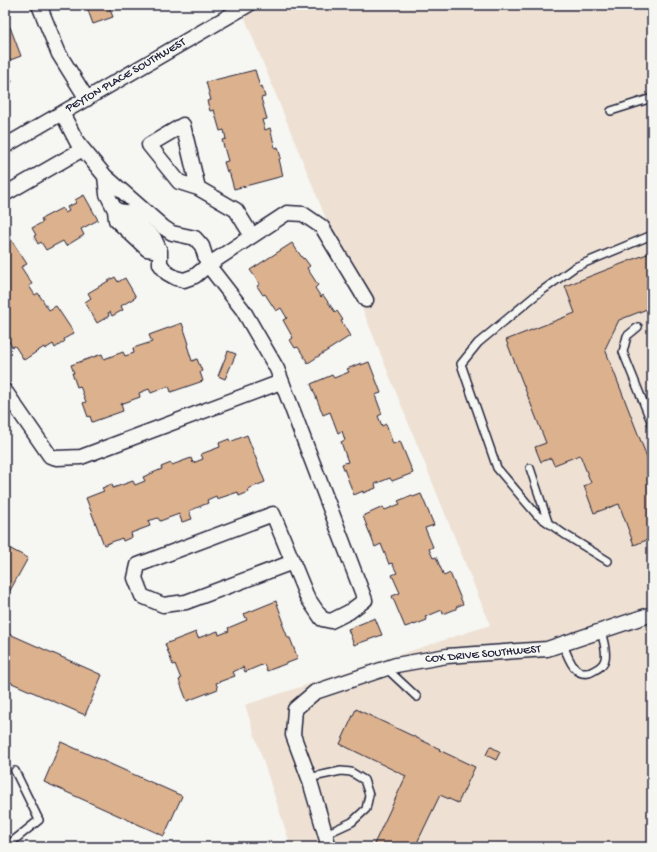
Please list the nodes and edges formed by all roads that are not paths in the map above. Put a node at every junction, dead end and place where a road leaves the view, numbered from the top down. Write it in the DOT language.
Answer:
graph roads {
  1 [pos="39,5"];
  2 [pos="248,5"];
  3 [pos="652,98"];
  4 [pos="86,99"];
  5 [pos="611,111"];
  6 [pos="62,113"];
  7 [pos="5,146"];
  8 [pos="83,149"];
  9 [pos="105,176"];
  10 [pos="198,188"];
  11 [pos="5,194"];
  12 [pos="135,220"];
  13 [pos="163,227"];
  14 [pos="652,235"];
  15 [pos="252,236"];
  16 [pos="154,238"];
  17 [pos="160,251"];
  18 [pos="208,265"];
  19 [pos="366,300"];
  20 [pos="638,327"];
  21 [pos="281,382"];
  22 [pos="5,391"];
  23 [pos="652,424"];
  24 [pos="530,468"];
  25 [pos="548,522"];
  26 [pos="608,561"];
  27 [pos="293,562"];
  28 [pos="652,614"];
  29 [pos="601,631"];
  30 [pos="563,644"];
  31 [pos="387,669"];
  32 [pos="418,697"];
  33 [pos="15,771"];
  34 [pos="308,778"];
  35 [pos="13,841"];
  36 [pos="327,841"];
  1 -- 4 [label="street"];
  2 -- 4 [label="street, PEYTON PLACE SOUTHWEST"];
  3 -- 5 [label="lane"];
  4 -- 6 [label="street, PEYTON PLACE SOUTHWEST"];
  6 -- 7 [label="street, PEYTON PLACE SOUTHWEST"];
  6 -- 8 [label="street"];
  8 -- 9 [label="street"];
  8 -- 11 [label="street"];
  9 -- 12 [label="street"];
  9 -- 12 [label="street"];
  10 -- 15 [label="street"];
  12 -- 13 [label="street"];
  12 -- 16 [label="street"];
  12 -- 17 [label="street"];
  13 -- 16 [label="street"];
  13 -- 18 [label="street"];
  14 -- 25 [label="lane"];
  15 -- 18 [label="street"];
  15 -- 19 [label="street"];
  16 -- 17 [label="street"];
  17 -- 18 [label="street"];
  18 -- 21 [label="street"];
  20 -- 23 [label="lane"];
  21 -- 22 [label="street"];
  21 -- 27 [label="street"];
  24 -- 25 [label="lane"];
  25 -- 26 [label="lane"];
  27 -- 27 [label="street"];
  28 -- 29 [label="street, COX DRIVE SOUTHWEST"];
  29 -- 30 [label="street, COX DRIVE SOUTHWEST"];
  29 -- 30 [label="lane"];
  30 -- 31 [label="street, COX DRIVE SOUTHWEST"];
  31 -- 32 [label="lane"];
  31 -- 34 [label="street, COX DRIVE SOUTHWEST"];
  33 -- 35 [label="lane"];
  34 -- 36 [label="street, COX DRIVE SOUTHWEST"];
  34 -- 36 [label="lane"];
}
